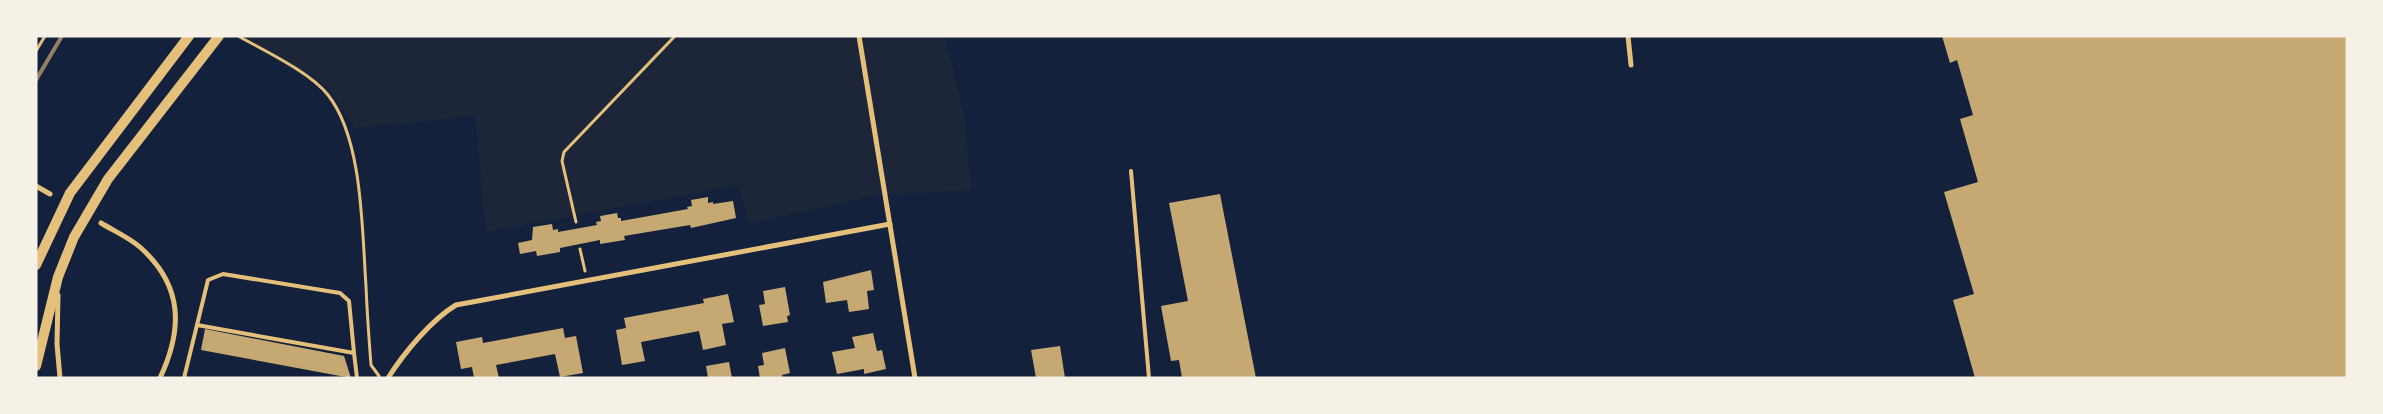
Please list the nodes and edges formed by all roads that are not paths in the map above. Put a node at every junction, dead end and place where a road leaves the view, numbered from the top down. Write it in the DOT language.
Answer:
graph roads {
  1 [pos="189,36"];
  2 [pos="219,36"];
  3 [pos="859,36"];
  4 [pos="1628,36"];
  5 [pos="1631,65"];
  6 [pos="1131,172"];
  7 [pos="36,186"];
  8 [pos="50,194"];
  9 [pos="101,223"];
  10 [pos="890,224"];
  11 [pos="36,265"];
  12 [pos="58,277"];
  13 [pos="197,325"];
  14 [pos="354,353"];
  15 [pos="36,366"];
  16 [pos="61,377"];
  17 [pos="160,378"];
  18 [pos="184,378"];
  19 [pos="357,378"];
  20 [pos="388,378"];
  21 [pos="915,378"];
  22 [pos="1149,378"];
  1 -- 11 [label="main road"];
  2 -- 12 [label="main road"];
  3 -- 10 [label="street"];
  4 -- 5 [label="street"];
  6 -- 22 [label="lane"];
  7 -- 8 [label="street"];
  9 -- 17 [label="street"];
  10 -- 20 [label="street"];
  10 -- 21 [label="street"];
  12 -- 15 [label="main road"];
  12 -- 16 [label="street"];
  13 -- 14 [label="lane"];
  13 -- 14 [label="lane"];
  13 -- 18 [label="lane"];
  14 -- 19 [label="lane"];
}
